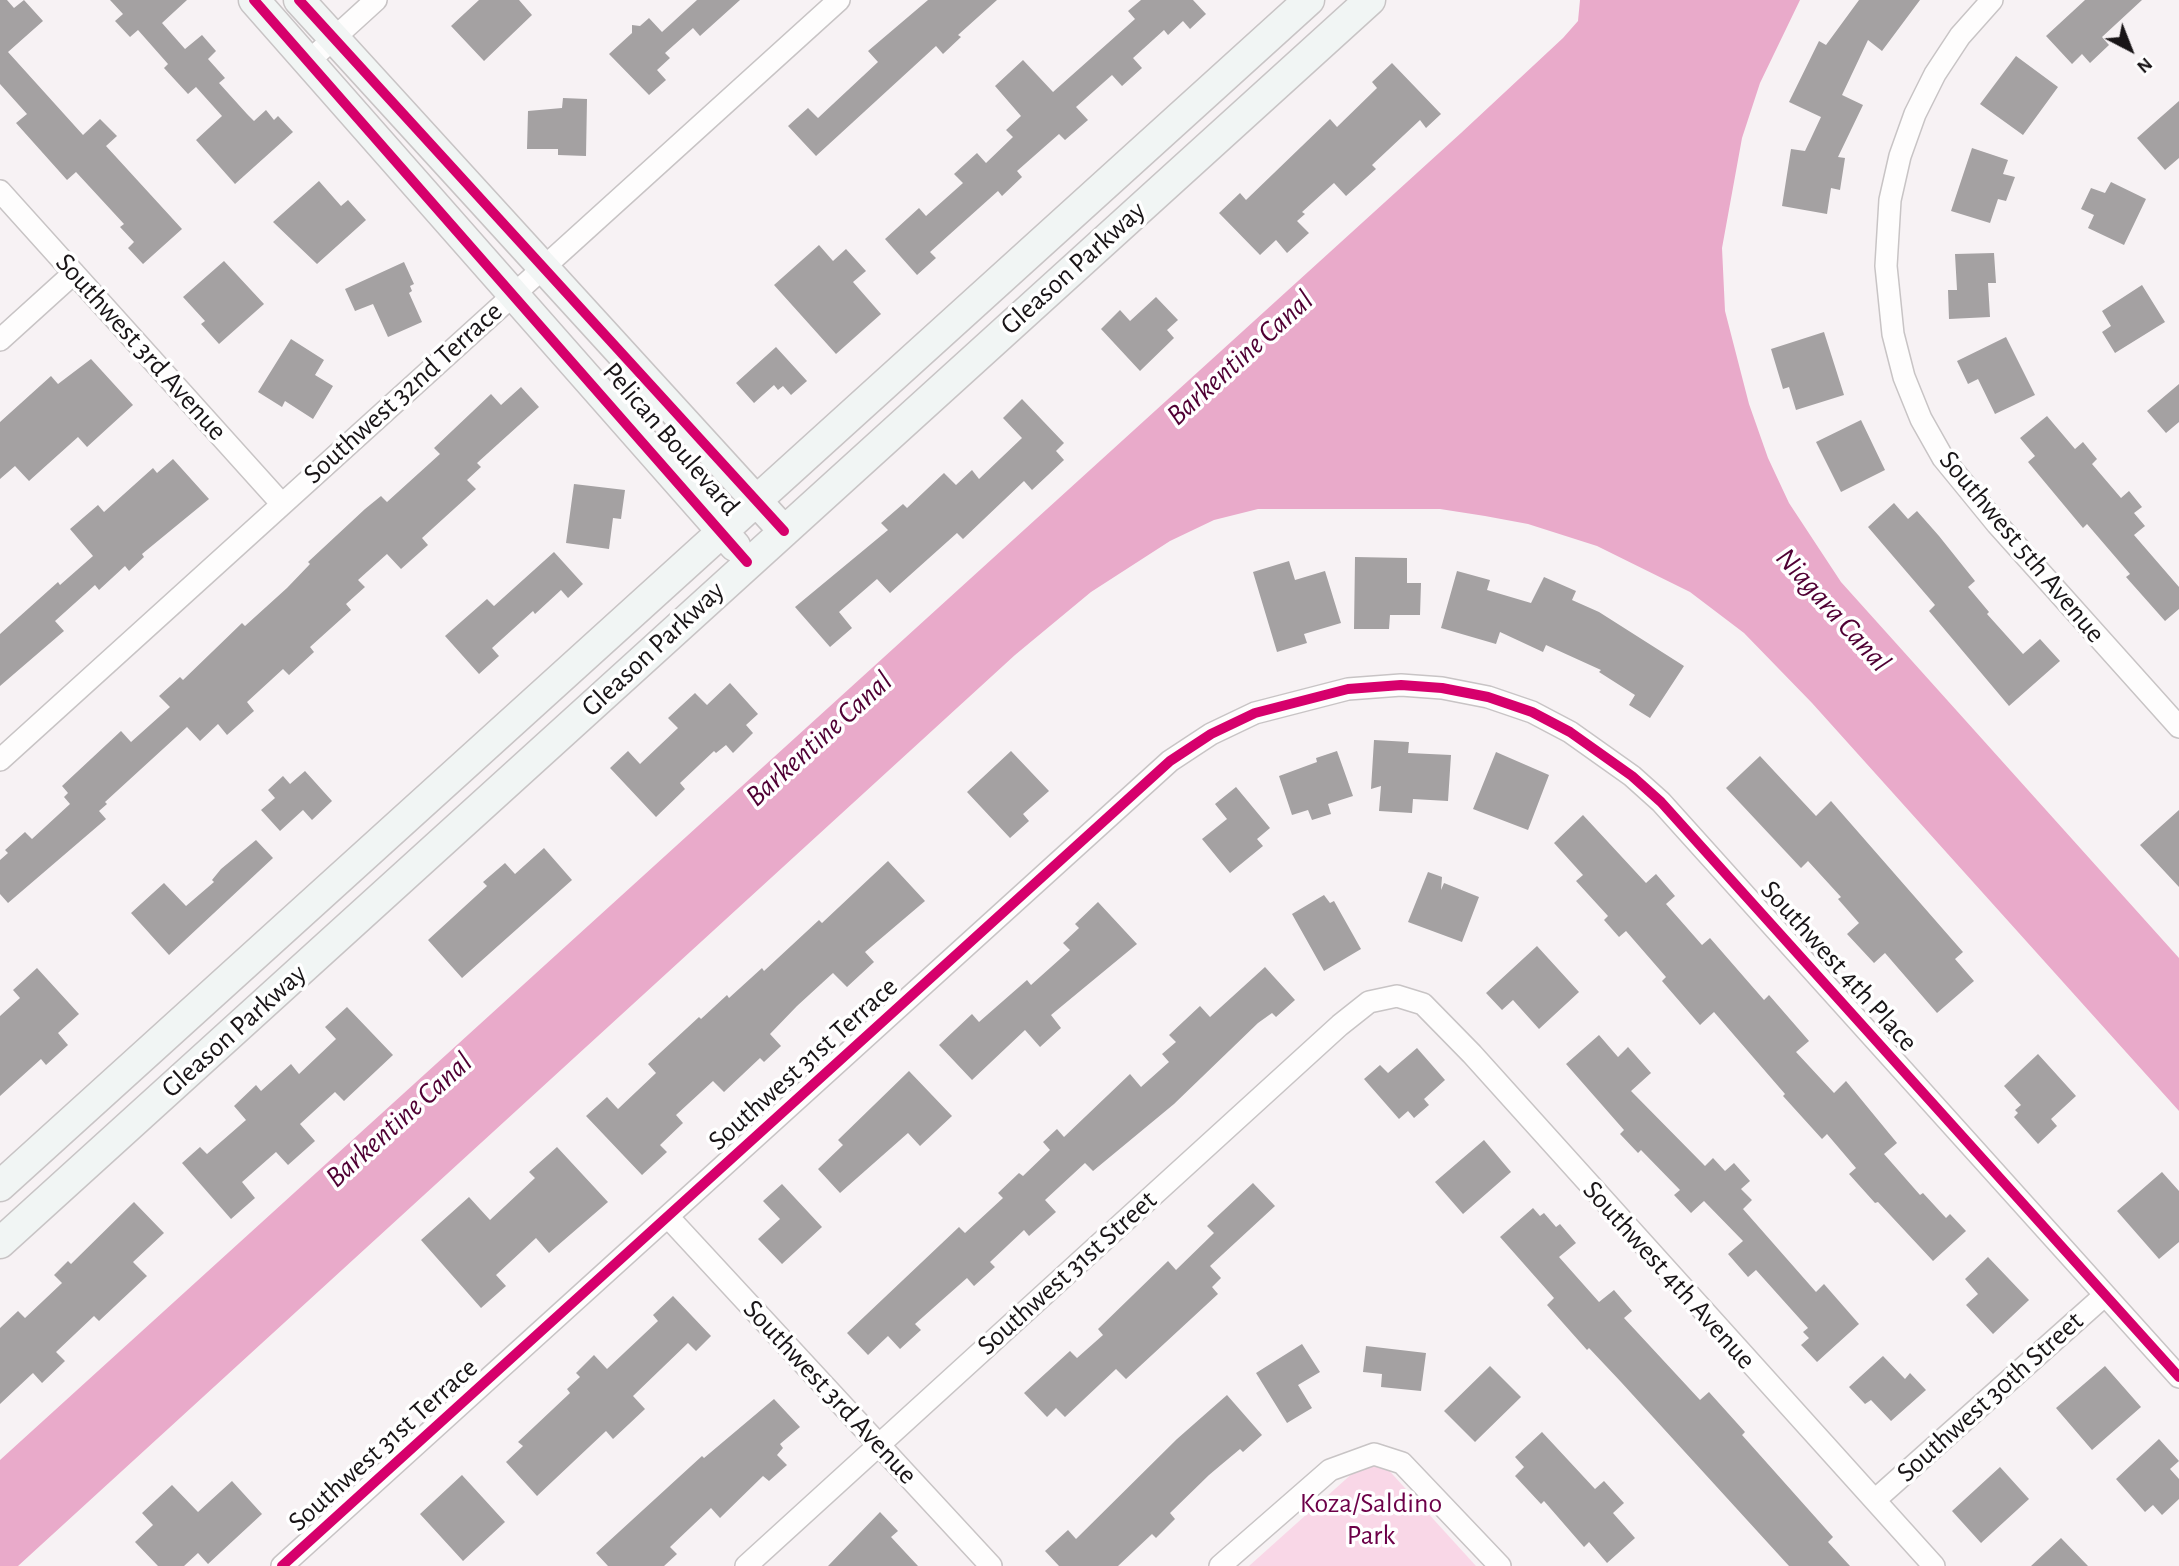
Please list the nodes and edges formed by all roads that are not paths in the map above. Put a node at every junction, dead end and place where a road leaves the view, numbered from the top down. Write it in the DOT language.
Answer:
graph roads {
  1 [pos="254,0"];
  2 [pos="299,0"];
  3 [pos="376,0"];
  4 [pos="839,0"];
  5 [pos="1309,0"];
  6 [pos="1370,0"];
  7 [pos="1992,0"];
  8 [pos="334,39"];
  9 [pos="309,61"];
  10 [pos="0,191"];
  11 [pos="543,271"];
  12 [pos="74,273"];
  13 [pos="512,293"];
  14 [pos="0,340"];
  15 [pos="756,500"];
  16 [pos="281,503"];
  17 [pos="784,531"];
  18 [pos="723,532"];
  19 [pos="747,562"];
  20 [pos="1401,685"];
  21 [pos="2179,727"];
  22 [pos="0,760"];
  23 [pos="1397,996"];
  24 [pos="0,1186"];
  25 [pos="669,1218"];
  26 [pos="0,1243"];
  27 [pos="2105,1295"];
  28 [pos="2179,1377"];
  29 [pos="879,1445"];
  30 [pos="1875,1500"];
  31 [pos="282,1566"];
  32 [pos="746,1566"];
  33 [pos="991,1566"];
  34 [pos="1220,1566"];
  35 [pos="1500,1566"];
  36 [pos="1934,1566"];
  1 -- 9 [label="main road, Pelican Boulevard"];
  2 -- 8 [label="main road, Pelican Boulevard"];
  3 -- 8 [label="street"];
  4 -- 11 [label="street, Southwest 32nd Terrace"];
  5 -- 15 [label="main road, Gleason Parkway"];
  6 -- 17 [label="main road, Gleason Parkway"];
  7 -- 21 [label="street, Southwest 5th Avenue"];
  8 -- 9 [label="street"];
  8 -- 11 [label="main road, Pelican Boulevard"];
  9 -- 13 [label="main road, Pelican Boulevard"];
  10 -- 12 [label="street, Southwest 3rd Avenue"];
  11 -- 13 [label="street, Southwest 32nd Terrace"];
  11 -- 15 [label="main road, Pelican Boulevard"];
  12 -- 14 [label="street"];
  12 -- 16 [label="street, Southwest 3rd Avenue"];
  13 -- 16 [label="street, Southwest 32nd Terrace"];
  13 -- 18 [label="main road, Pelican Boulevard"];
  15 -- 17 [label="main road, Pelican Boulevard"];
  15 -- 18 [label="main road, Gleason Parkway"];
  16 -- 22 [label="street, Southwest 32nd Terrace"];
  17 -- 19 [label="main road, Gleason Parkway"];
  18 -- 19 [label="main road, Pelican Boulevard"];
  18 -- 24 [label="main road, Gleason Parkway"];
  19 -- 26 [label="main road, Gleason Parkway"];
  20 -- 25 [label="street, Southwest 31st Terrace"];
  20 -- 27 [label="street, Southwest 4th Place"];
  23 -- 29 [label="street, Southwest 31st Street"];
  23 -- 30 [label="street, Southwest 4th Avenue"];
  25 -- 29 [label="street, Southwest 3rd Avenue"];
  25 -- 31 [label="street, Southwest 31st Terrace"];
  27 -- 28 [label="street, Southwest 4th Place"];
  27 -- 30 [label="street, Southwest 30th Street"];
  29 -- 32 [label="street, Southwest 31st Street"];
  29 -- 33 [label="street, Southwest 3rd Avenue"];
  30 -- 36 [label="street, Southwest 4th Avenue"];
  34 -- 35 [label="street"];
}
